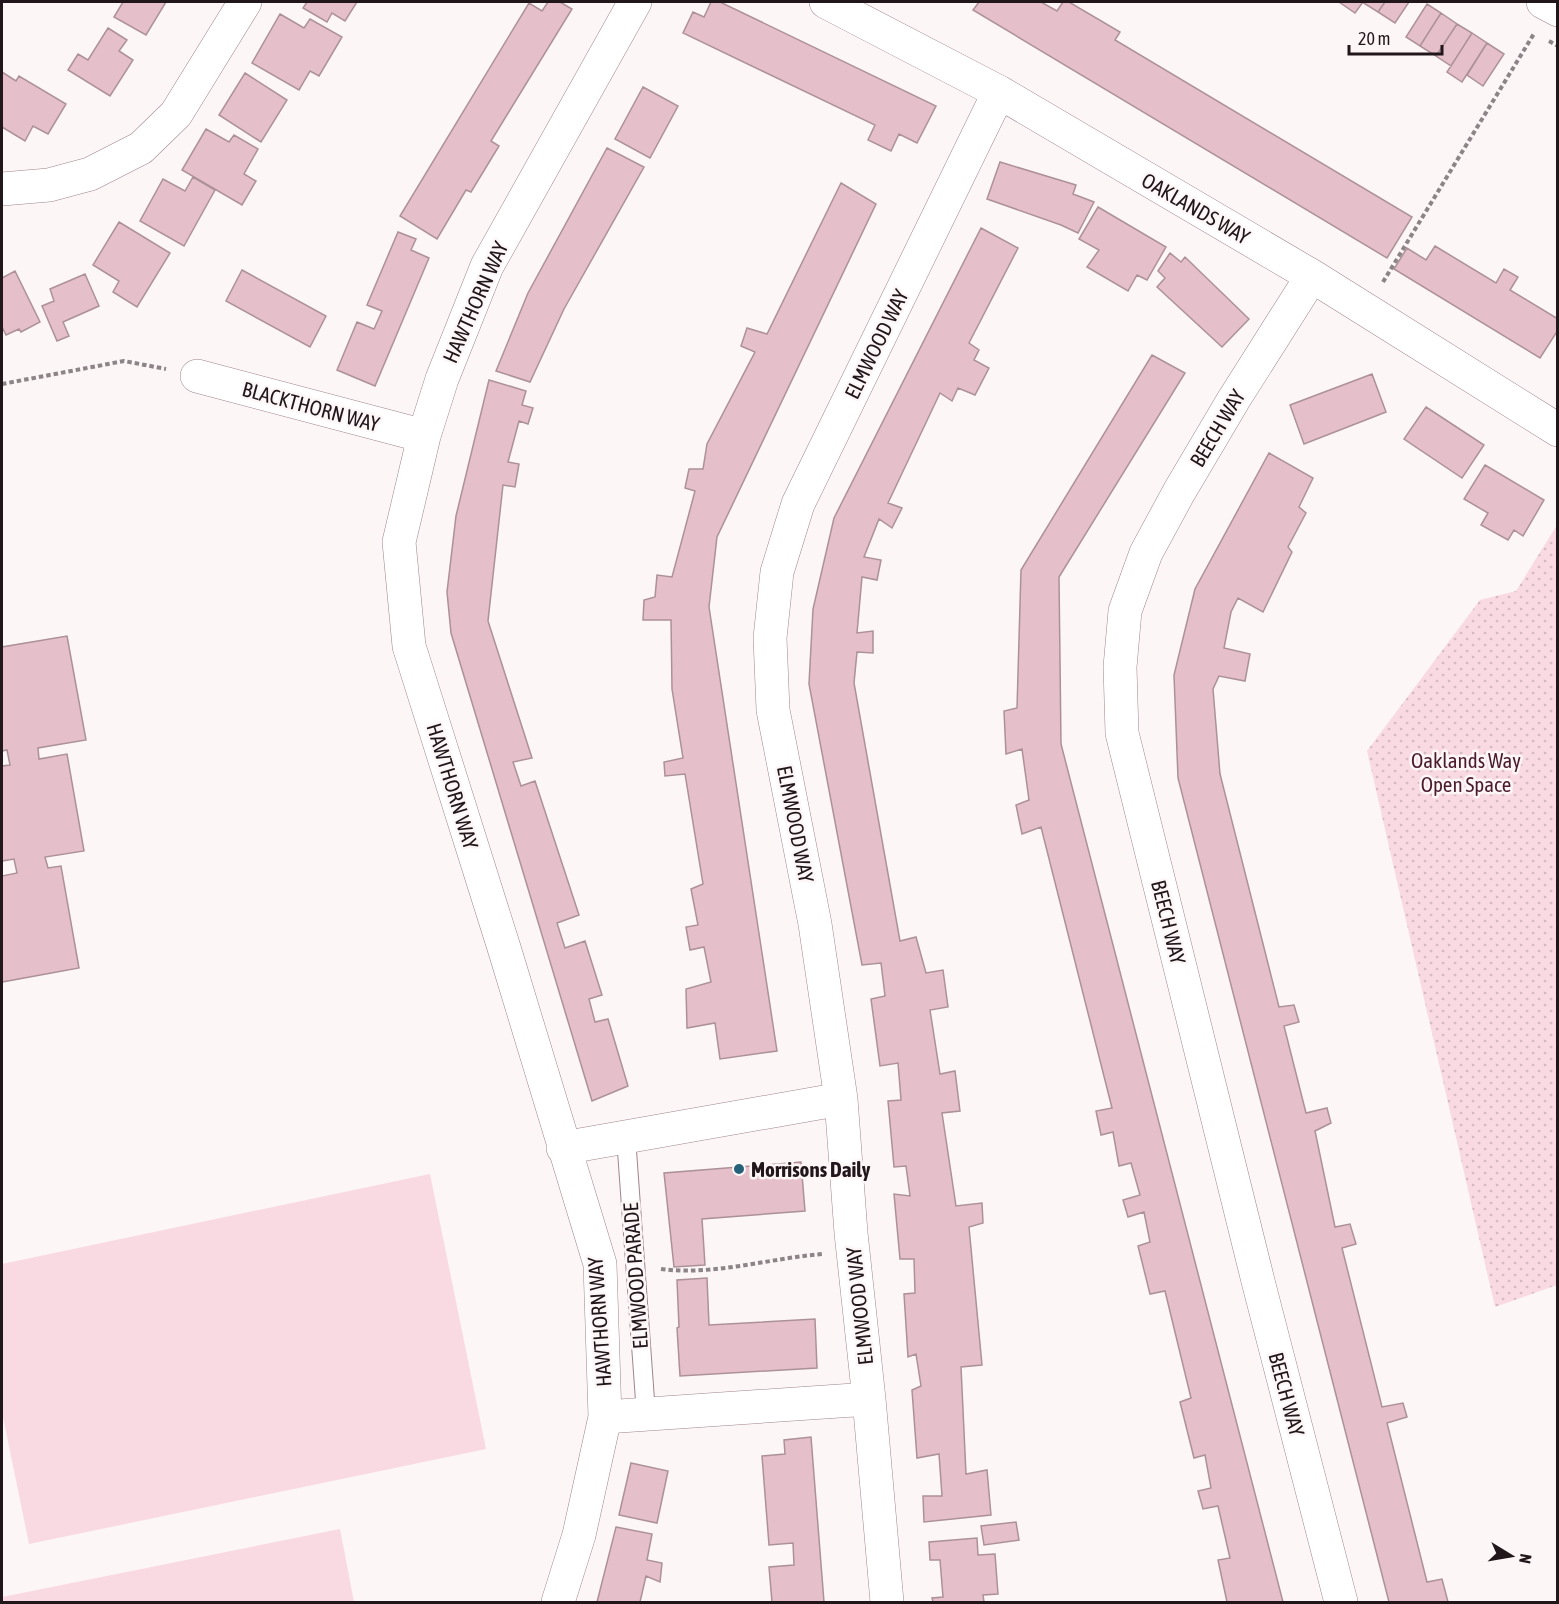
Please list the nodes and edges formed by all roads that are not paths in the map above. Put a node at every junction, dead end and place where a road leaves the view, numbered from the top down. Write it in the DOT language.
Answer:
graph roads {
  1 [pos="245,2"];
  2 [pos="635,2"];
  3 [pos="826,2"];
  4 [pos="1543,2"];
  5 [pos="1557,10"];
  6 [pos="999,92"];
  7 [pos="2,189"];
  8 [pos="1312,276"];
  9 [pos="197,376"];
  10 [pos="1557,430"];
  11 [pos="424,436"];
  12 [pos="841,1099"];
  13 [pos="626,1137"];
  14 [pos="563,1148"];
  15 [pos="869,1398"];
  16 [pos="646,1414"];
  17 [pos="605,1417"];
  18 [pos="558,1602"];
  19 [pos="886,1602"];
  20 [pos="1341,1602"];
  1 -- 7 [label="street"];
  2 -- 11 [label="street, HAWTHORN WAY"];
  3 -- 6 [label="street, OAKLANDS WAY"];
  4 -- 5 [label="street"];
  6 -- 8 [label="street, OAKLANDS WAY"];
  6 -- 12 [label="street, ELMWOOD WAY"];
  8 -- 10 [label="street, OAKLANDS WAY"];
  8 -- 20 [label="street, BEECH WAY"];
  9 -- 11 [label="street, BLACKTHORN WAY"];
  11 -- 14 [label="street, HAWTHORN WAY"];
  12 -- 13 [label="street"];
  12 -- 15 [label="street, ELMWOOD WAY"];
  13 -- 14 [label="street"];
  13 -- 16 [label="lane, ELMWOOD PARADE"];
  14 -- 17 [label="street, HAWTHORN WAY"];
  15 -- 16 [label="street"];
  15 -- 19 [label="street, ELMWOOD WAY"];
  16 -- 17 [label="street"];
  17 -- 18 [label="street, HAWTHORN WAY"];
}
